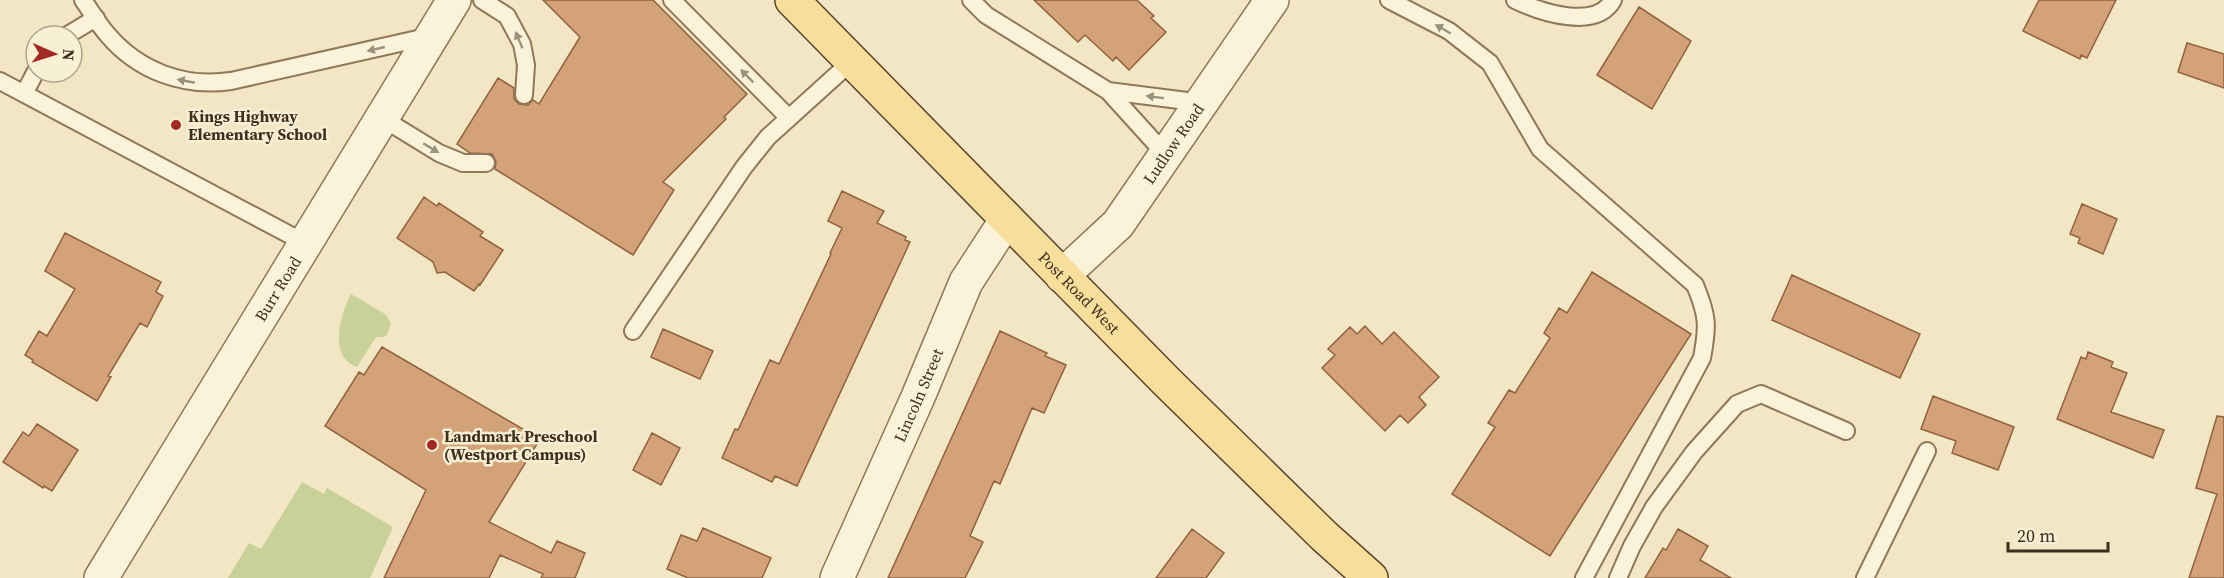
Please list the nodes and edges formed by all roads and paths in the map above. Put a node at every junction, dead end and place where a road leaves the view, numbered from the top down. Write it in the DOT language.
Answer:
graph roads {
  1 [pos="83,0"];
  2 [pos="454,0"];
  3 [pos="482,0"];
  4 [pos="672,0"];
  5 [pos="792,0"];
  6 [pos="971,0"];
  7 [pos="1272,0"];
  8 [pos="1389,0"];
  9 [pos="1515,0"];
  10 [pos="1613,0"];
  11 [pos="96,18"];
  12 [pos="84,25"];
  13 [pos="434,36"];
  14 [pos="852,61"];
  15 [pos="0,81"];
  16 [pos="29,84"];
  17 [pos="1108,91"];
  18 [pos="24,94"];
  19 [pos="524,94"];
  20 [pos="1203,103"];
  21 [pos="788,117"];
  22 [pos="382,118"];
  23 [pos="1166,155"];
  24 [pos="486,163"];
  25 [pos="1007,219"];
  26 [pos="304,243"];
  27 [pos="1062,276"];
  28 [pos="633,331"];
  29 [pos="1846,431"];
  30 [pos="1927,451"];
  31 [pos="101,578"];
  32 [pos="837,578"];
  33 [pos="1371,578"];
  34 [pos="1584,578"];
  35 [pos="1618,578"];
  36 [pos="1865,578"];
  1 -- 11 [label="lane"];
  2 -- 13 [label="street, Burr Road"];
  19 -- 3 [label="lane, one-way"];
  21 -- 4 [label="lane, one-way"];
  5 -- 14 [label="main road, Post Road West"];
  6 -- 17 [label="lane"];
  7 -- 20 [label="street, Ludlow Road"];
  34 -- 8 [label="lane, one-way"];
  9 -- 10 [label="lane"];
  11 -- 12 [label="lane"];
  13 -- 11 [label="lane, one-way"];
  13 -- 22 [label="street, Burr Road"];
  14 -- 21 [label="lane"];
  14 -- 25 [label="main road, Post Road West"];
  15 -- 18 [label="lane"];
  16 -- 18 [label="lane"];
  20 -- 17 [label="lane, one-way"];
  17 -- 23 [label="lane"];
  18 -- 26 [label="lane"];
  20 -- 23 [label="street, Ludlow Road"];
  21 -- 28 [label="lane"];
  22 -- 24 [label="lane, one-way"];
  22 -- 26 [label="street, Burr Road"];
  23 -- 27 [label="street, Ludlow Road"];
  25 -- 27 [label="main road, Post Road West"];
  25 -- 32 [label="street, Lincoln Street"];
  26 -- 31 [label="street, Burr Road"];
  27 -- 33 [label="main road, Post Road West"];
  29 -- 35 [label="lane"];
  30 -- 36 [label="lane"];
}
